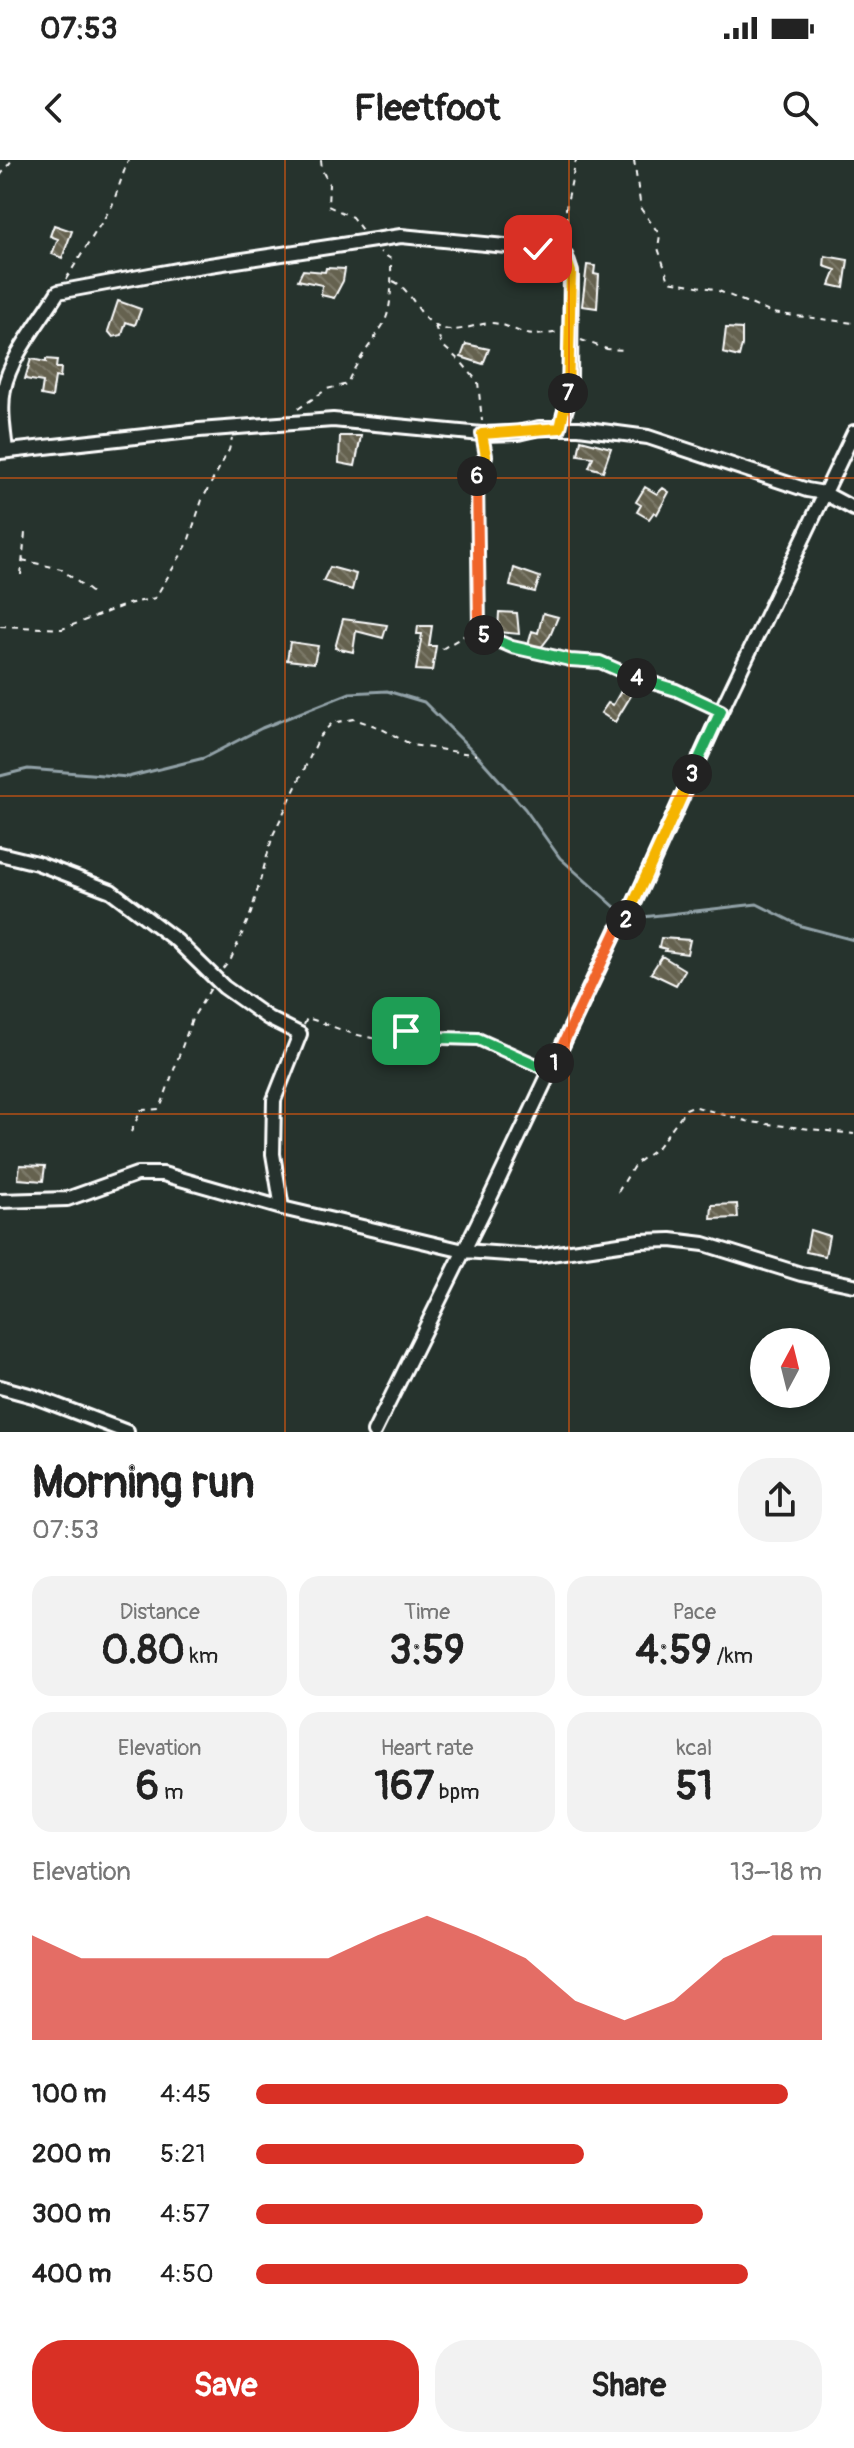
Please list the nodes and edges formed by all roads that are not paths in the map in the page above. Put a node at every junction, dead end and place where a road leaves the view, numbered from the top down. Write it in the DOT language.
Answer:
graph roads {
  1 [pos="560,428"];
  2 [pos="854,434"];
  3 [pos="3,452"];
  4 [pos="824,493"];
  5 [pos="854,509"];
  6 [pos="0,854"];
  7 [pos="0,1201"];
  8 [pos="282,1208"];
  9 [pos="464,1251"];
  10 [pos="854,1285"];
  11 [pos="0,1387"];
  12 [pos="127,1432"];
  13 [pos="374,1432"];
  1 -- 3 [label="street"];
  1 -- 3 [label="street"];
  1 -- 4 [label="street"];
  2 -- 4 [label="street"];
  4 -- 5 [label="street"];
  4 -- 9 [label="street"];
  6 -- 8 [label="street"];
  7 -- 8 [label="street"];
  8 -- 9 [label="street"];
  9 -- 10 [label="street"];
  9 -- 13 [label="street"];
  11 -- 12 [label="street"];
}
